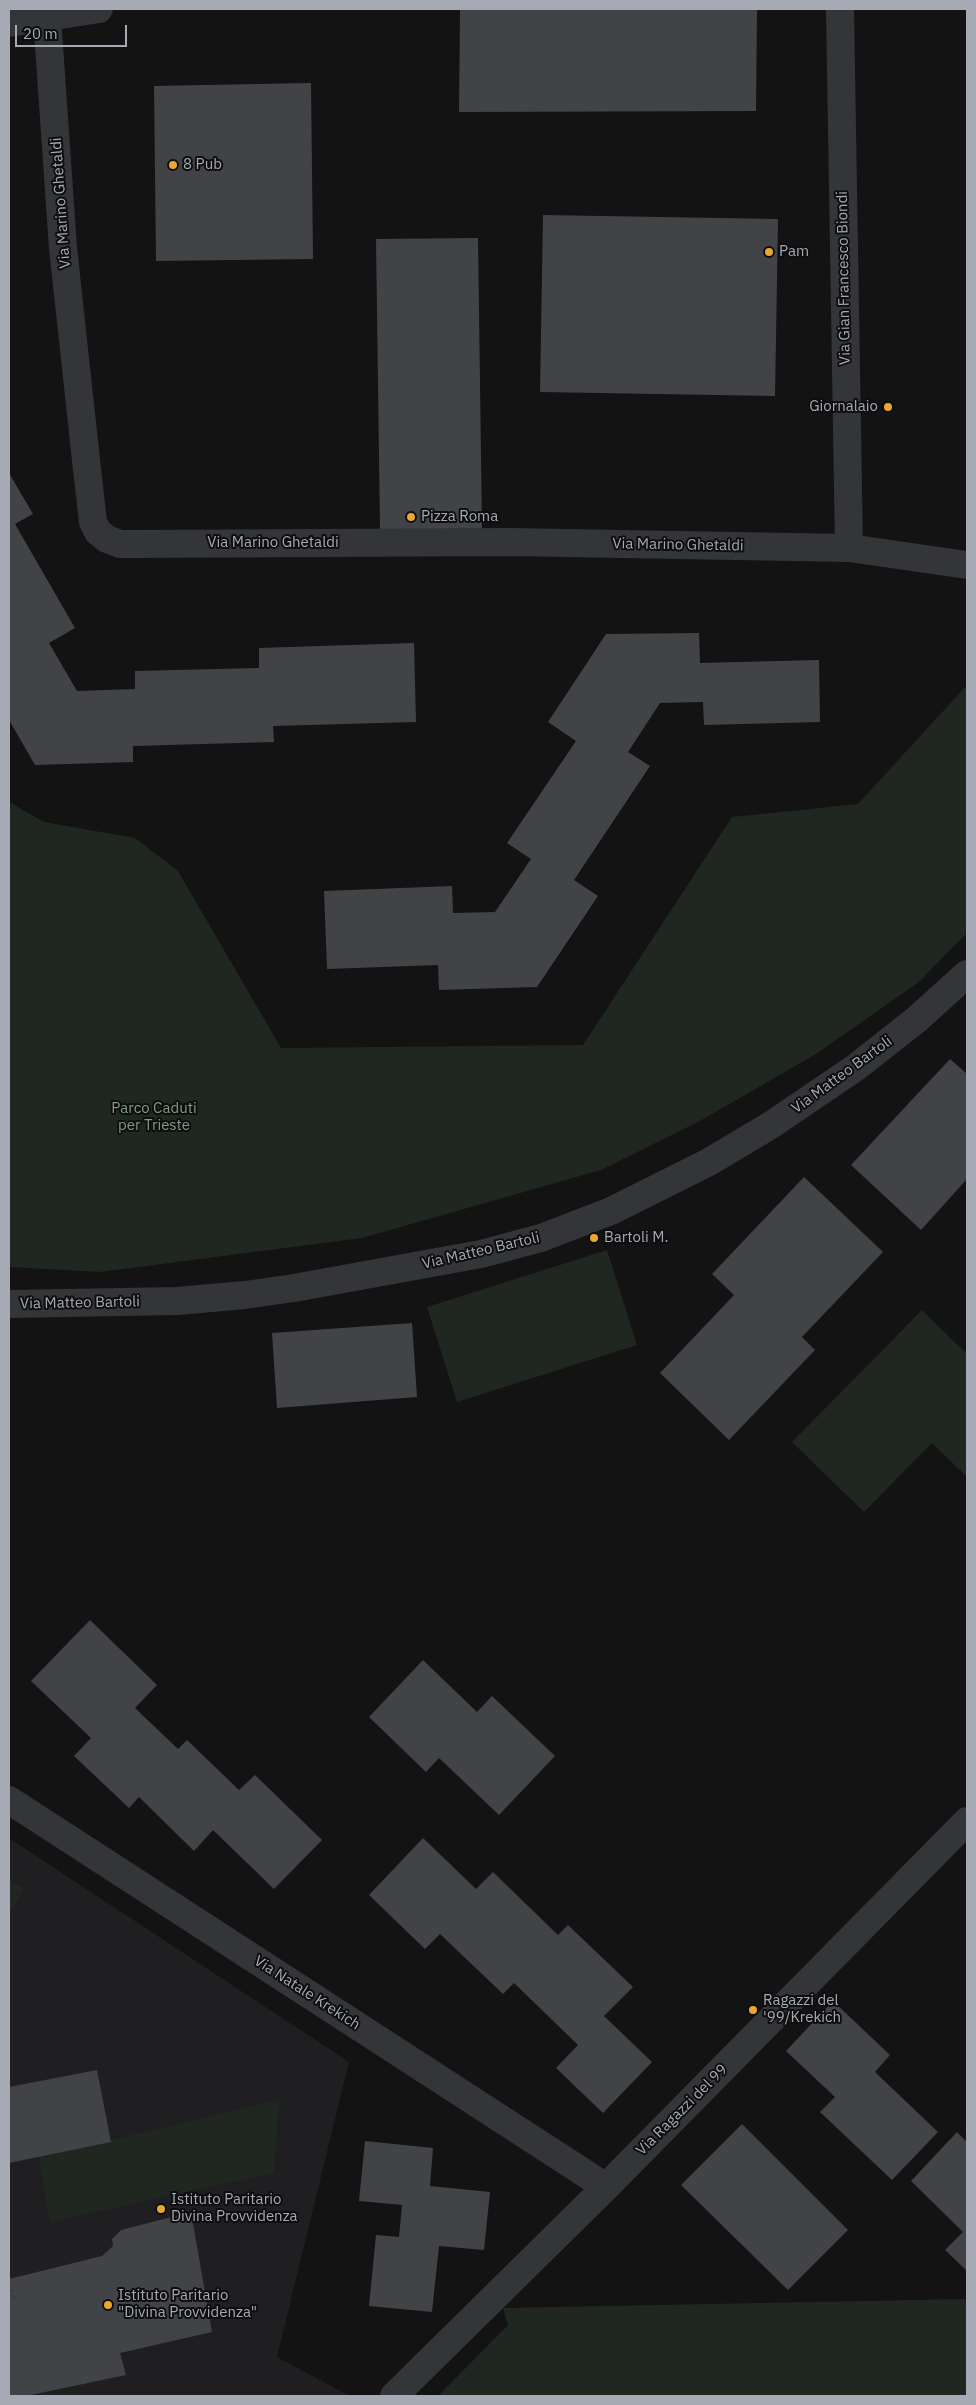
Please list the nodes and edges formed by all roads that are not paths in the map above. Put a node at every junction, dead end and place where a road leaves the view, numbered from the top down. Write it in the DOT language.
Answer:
graph roads {
  1 [pos="99,9"];
  2 [pos="840,9"];
  3 [pos="47,17"];
  4 [pos="9,23"];
  5 [pos="848,548"];
  6 [pos="967,565"];
  7 [pos="967,974"];
  8 [pos="9,1304"];
  9 [pos="9,1800"];
  10 [pos="967,1821"];
  11 [pos="606,2187"];
  12 [pos="394,2396"];
  1 -- 3 [label="street"];
  2 -- 5 [label="street, Via Gian Francesco Biondi"];
  3 -- 4 [label="street"];
  3 -- 5 [label="street, Via Marino Ghetaldi"];
  5 -- 6 [label="street, Via Marino Ghetaldi"];
  7 -- 8 [label="street, Via Matteo Bartoli"];
  9 -- 11 [label="street, Via Natale Krekich"];
  10 -- 11 [label="street, Via Ragazzi del 99"];
  11 -- 12 [label="street, Via Ragazzi del 99"];
}
